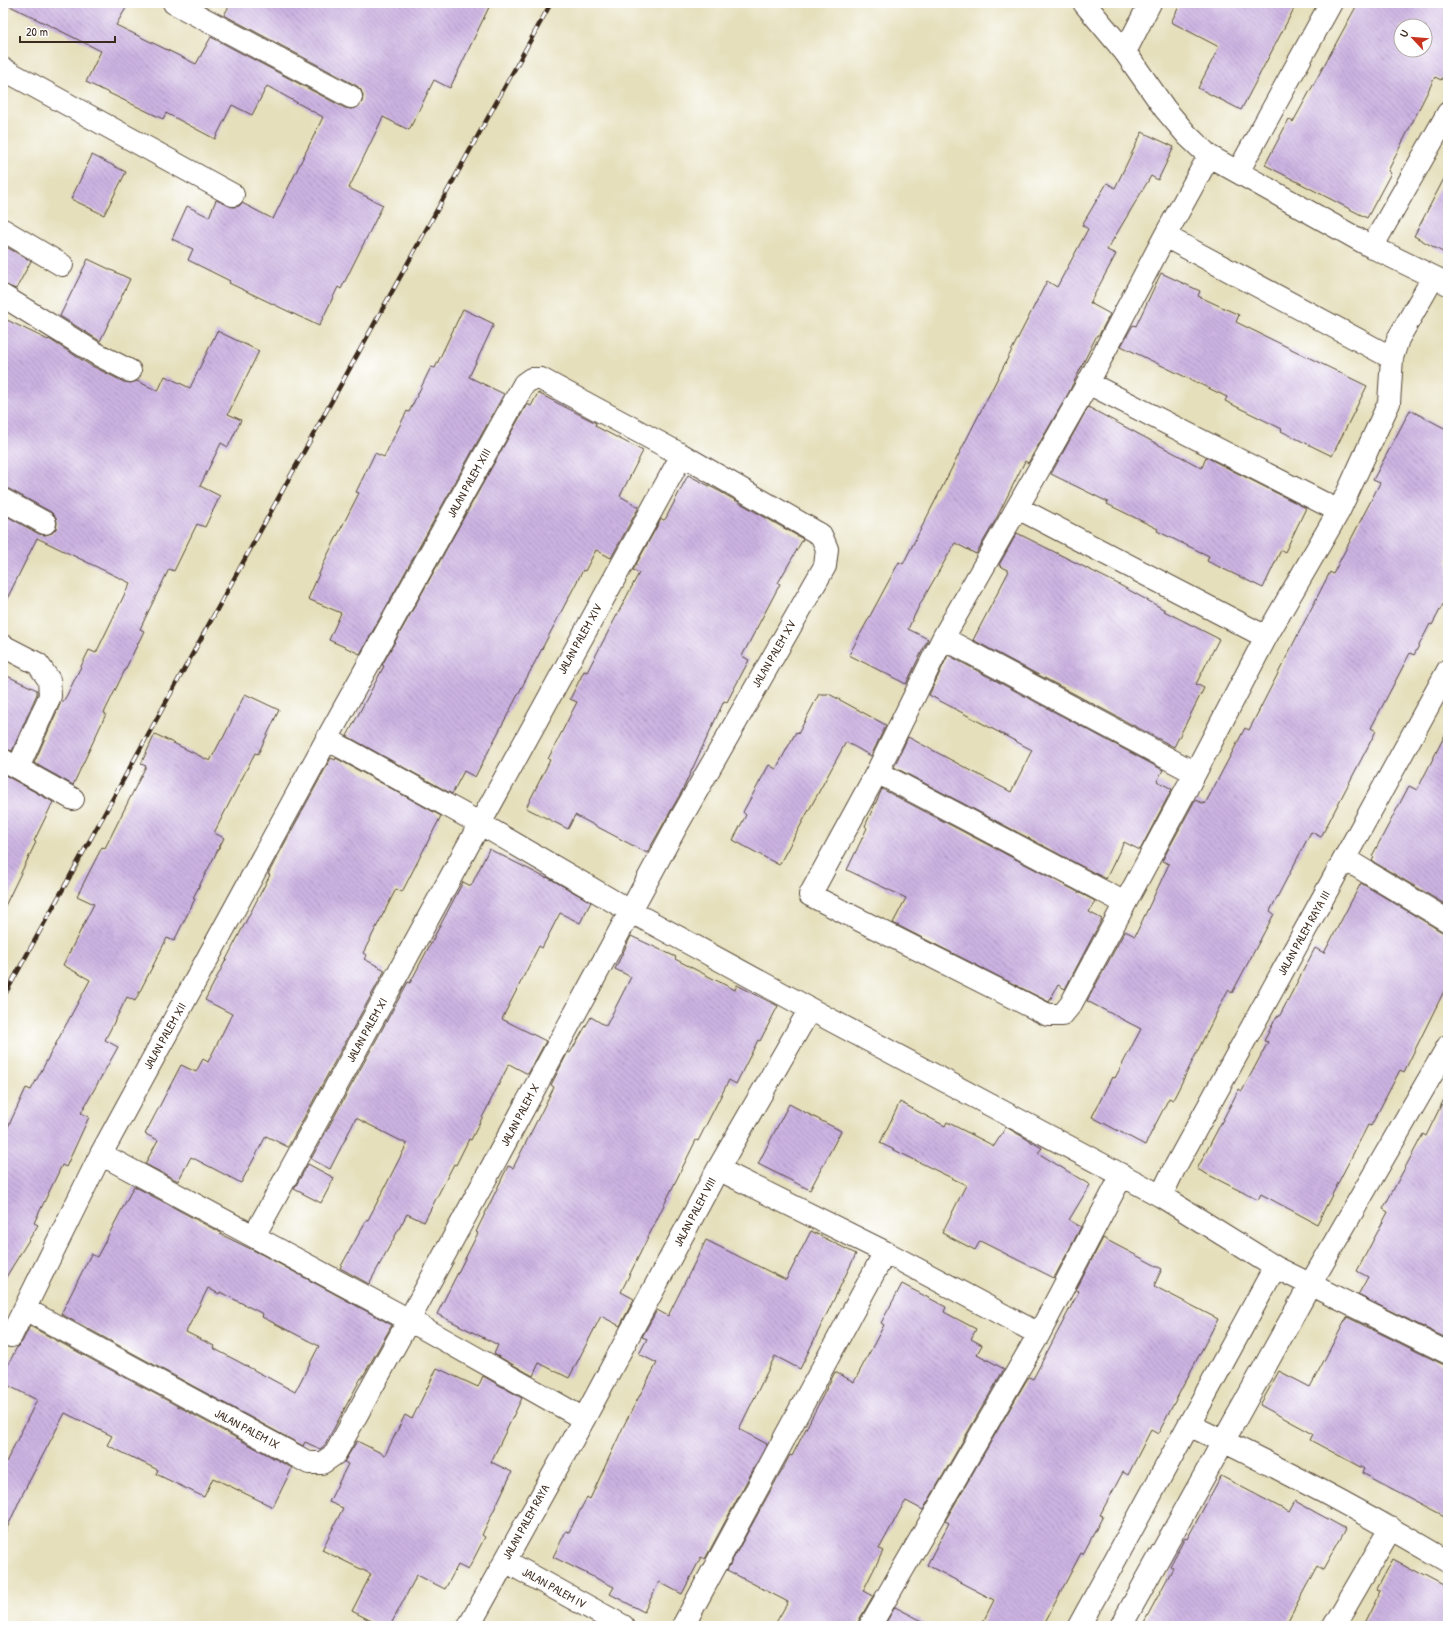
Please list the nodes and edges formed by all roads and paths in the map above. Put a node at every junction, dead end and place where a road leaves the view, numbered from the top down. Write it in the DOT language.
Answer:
graph roads {
  1 [pos="174,3"];
  2 [pos="1084,3"];
  3 [pos="1150,3"];
  4 [pos="1331,3"];
  5 [pos="1125,52"];
  6 [pos="3,69"];
  7 [pos="351,97"];
  8 [pos="1448,113"];
  9 [pos="1210,156"];
  10 [pos="1238,172"];
  11 [pos="233,195"];
  12 [pos="3,230"];
  13 [pos="1165,236"];
  14 [pos="1372,247"];
  15 [pos="62,265"];
  16 [pos="1440,281"];
  17 [pos="3,296"];
  18 [pos="1392,358"];
  19 [pos="130,370"];
  20 [pos="1088,383"];
  21 [pos="682,455"];
  22 [pos="3,500"];
  23 [pos="1018,508"];
  24 [pos="1339,511"];
  25 [pos="45,523"];
  26 [pos="1266,637"];
  27 [pos="943,638"];
  28 [pos="3,646"];
  29 [pos="1448,670"];
  30 [pos="327,739"];
  31 [pos="10,764"];
  32 [pos="877,772"];
  33 [pos="1195,773"];
  34 [pos="74,799"];
  35 [pos="479,824"];
  36 [pos="1345,859"];
  37 [pos="1125,903"];
  38 [pos="630,911"];
  39 [pos="1448,921"];
  40 [pos="810,1009"];
  41 [pos="1448,1046"];
  42 [pos="101,1154"];
  43 [pos="718,1169"];
  44 [pos="1122,1175"];
  45 [pos="1161,1196"];
  46 [pos="254,1236"];
  47 [pos="885,1252"];
  48 [pos="1275,1267"];
  49 [pos="1310,1285"];
  50 [pos="25,1309"];
  51 [pos="409,1320"];
  52 [pos="1039,1334"];
  53 [pos="11,1336"];
  54 [pos="1448,1353"];
  55 [pos="584,1419"];
  56 [pos="1189,1424"];
  57 [pos="1224,1441"];
  58 [pos="1391,1528"];
  59 [pos="505,1561"];
  60 [pos="1448,1562"];
  61 [pos="469,1626"];
  62 [pos="623,1626"];
  63 [pos="683,1626"];
  64 [pos="870,1626"];
  65 [pos="1079,1626"];
  66 [pos="1121,1626"];
  67 [pos="1334,1626"];
  1 -- 7 [label="street"];
  2 -- 5 [label="street"];
  3 -- 5 [label="street"];
  4 -- 10 [label="street"];
  5 -- 9 [label="street"];
  6 -- 11 [label="street"];
  8 -- 14 [label="street"];
  9 -- 10 [label="street"];
  9 -- 13 [label="street"];
  10 -- 14 [label="street"];
  12 -- 15 [label="street"];
  13 -- 18 [label="street"];
  13 -- 20 [label="street"];
  14 -- 16 [label="street"];
  16 -- 18 [label="street"];
  17 -- 19 [label="street"];
  18 -- 24 [label="street"];
  20 -- 23 [label="street"];
  20 -- 24 [label="street"];
  21 -- 30 [label="street, JALAN PALEM XIII"];
  21 -- 35 [label="street, JALAN PALEM XIV"];
  21 -- 38 [label="street, JALAN PALEM XV"];
  22 -- 25 [label="street"];
  23 -- 26 [label="street"];
  23 -- 27 [label="street"];
  24 -- 26 [label="street"];
  26 -- 33 [label="street"];
  27 -- 32 [label="street"];
  27 -- 33 [label="street"];
  28 -- 31 [label="street"];
  29 -- 36 [label="street, JALAN PALEM RAYA III"];
  30 -- 35 [label="street"];
  30 -- 42 [label="street, JALAN PALEM XII"];
  31 -- 34 [label="street"];
  32 -- 37 [label="street"];
  32 -- 37 [label="street"];
  33 -- 37 [label="street"];
  35 -- 38 [label="street"];
  35 -- 46 [label="street, JALAN PALEM XI"];
  36 -- 39 [label="street"];
  36 -- 45 [label="street, JALAN PALEM RAYA III"];
  38 -- 40 [label="street"];
  38 -- 51 [label="street, JALAN PALEM X"];
  40 -- 43 [label="street, JALAN PALEM VIII"];
  40 -- 44 [label="street"];
  41 -- 49 [label="street"];
  42 -- 46 [label="street"];
  42 -- 50 [label="street, JALAN PALEM XII"];
  43 -- 47 [label="street"];
  43 -- 55 [label="street, JALAN PALEM VIII"];
  44 -- 45 [label="street"];
  44 -- 52 [label="street"];
  45 -- 48 [label="street"];
  46 -- 51 [label="street"];
  47 -- 52 [label="street"];
  47 -- 63 [label="street"];
  48 -- 49 [label="street"];
  48 -- 56 [label="street"];
  49 -- 54 [label="street"];
  49 -- 57 [label="street"];
  50 -- 51 [label="street, JALAN PALEM IX"];
  50 -- 53 [label="street, JALAN PALEM XII"];
  51 -- 55 [label="street"];
  52 -- 64 [label="street"];
  55 -- 59 [label="street, JALAN PALEM RAYA"];
  56 -- 57 [label="street"];
  56 -- 65 [label="street"];
  57 -- 58 [label="street"];
  57 -- 66 [label="street"];
  58 -- 60 [label="street"];
  58 -- 67 [label="street"];
  59 -- 61 [label="street, JALAN PALEM RAYA"];
  59 -- 62 [label="street, JALAN PALEM IV"];
}
